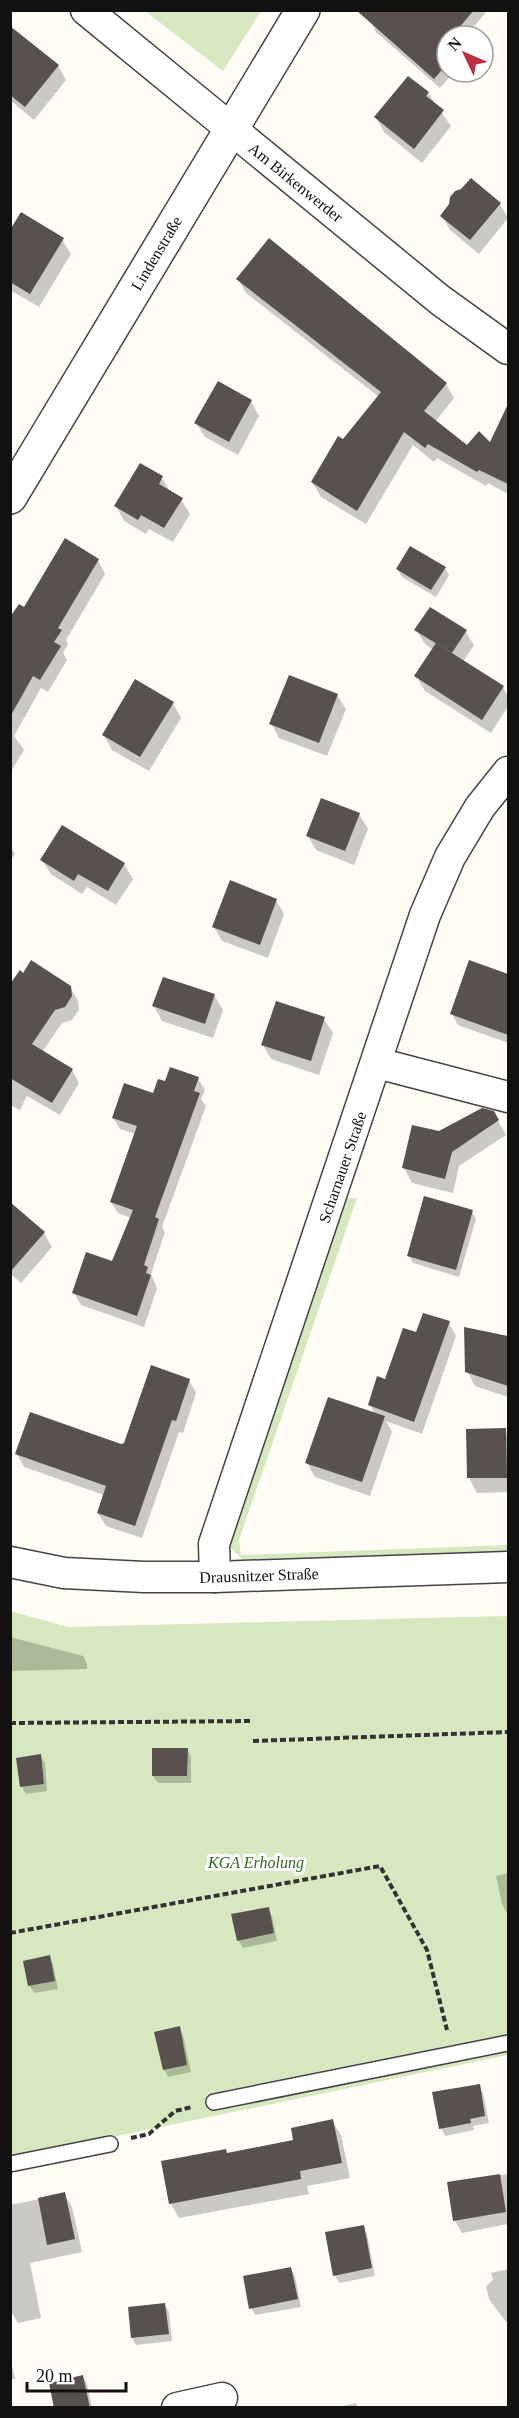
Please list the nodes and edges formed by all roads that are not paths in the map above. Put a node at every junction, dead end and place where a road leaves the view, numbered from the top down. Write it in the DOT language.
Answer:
graph roads {
  1 [pos="86,10"];
  2 [pos="303,10"];
  3 [pos="231,128"];
  4 [pos="508,349"];
  5 [pos="10,497"];
  6 [pos="508,772"];
  7 [pos="376,1063"];
  8 [pos="508,1097"];
  9 [pos="10,1562"];
  10 [pos="508,1568"];
  11 [pos="215,1577"];
  12 [pos="508,2043"];
  13 [pos="214,2102"];
  14 [pos="110,2144"];
  15 [pos="10,2164"];
  16 [pos="222,2398"];
  17 [pos="177,2408"];
  1 -- 3 [label="street, Am Birkenwerder"];
  2 -- 3 [label="street, Lindenstraße"];
  3 -- 4 [label="street, Am Birkenwerder"];
  3 -- 5 [label="street, Lindenstraße"];
  6 -- 7 [label="street, Scharnauer Straße"];
  7 -- 8 [label="street"];
  7 -- 11 [label="street, Scharnauer Straße"];
  9 -- 11 [label="street, Drausnitzer Straße"];
  10 -- 11 [label="street, Drausnitzer Straße"];
  12 -- 13 [label="lane"];
  14 -- 15 [label="lane"];
  16 -- 17 [label="street"];
}
